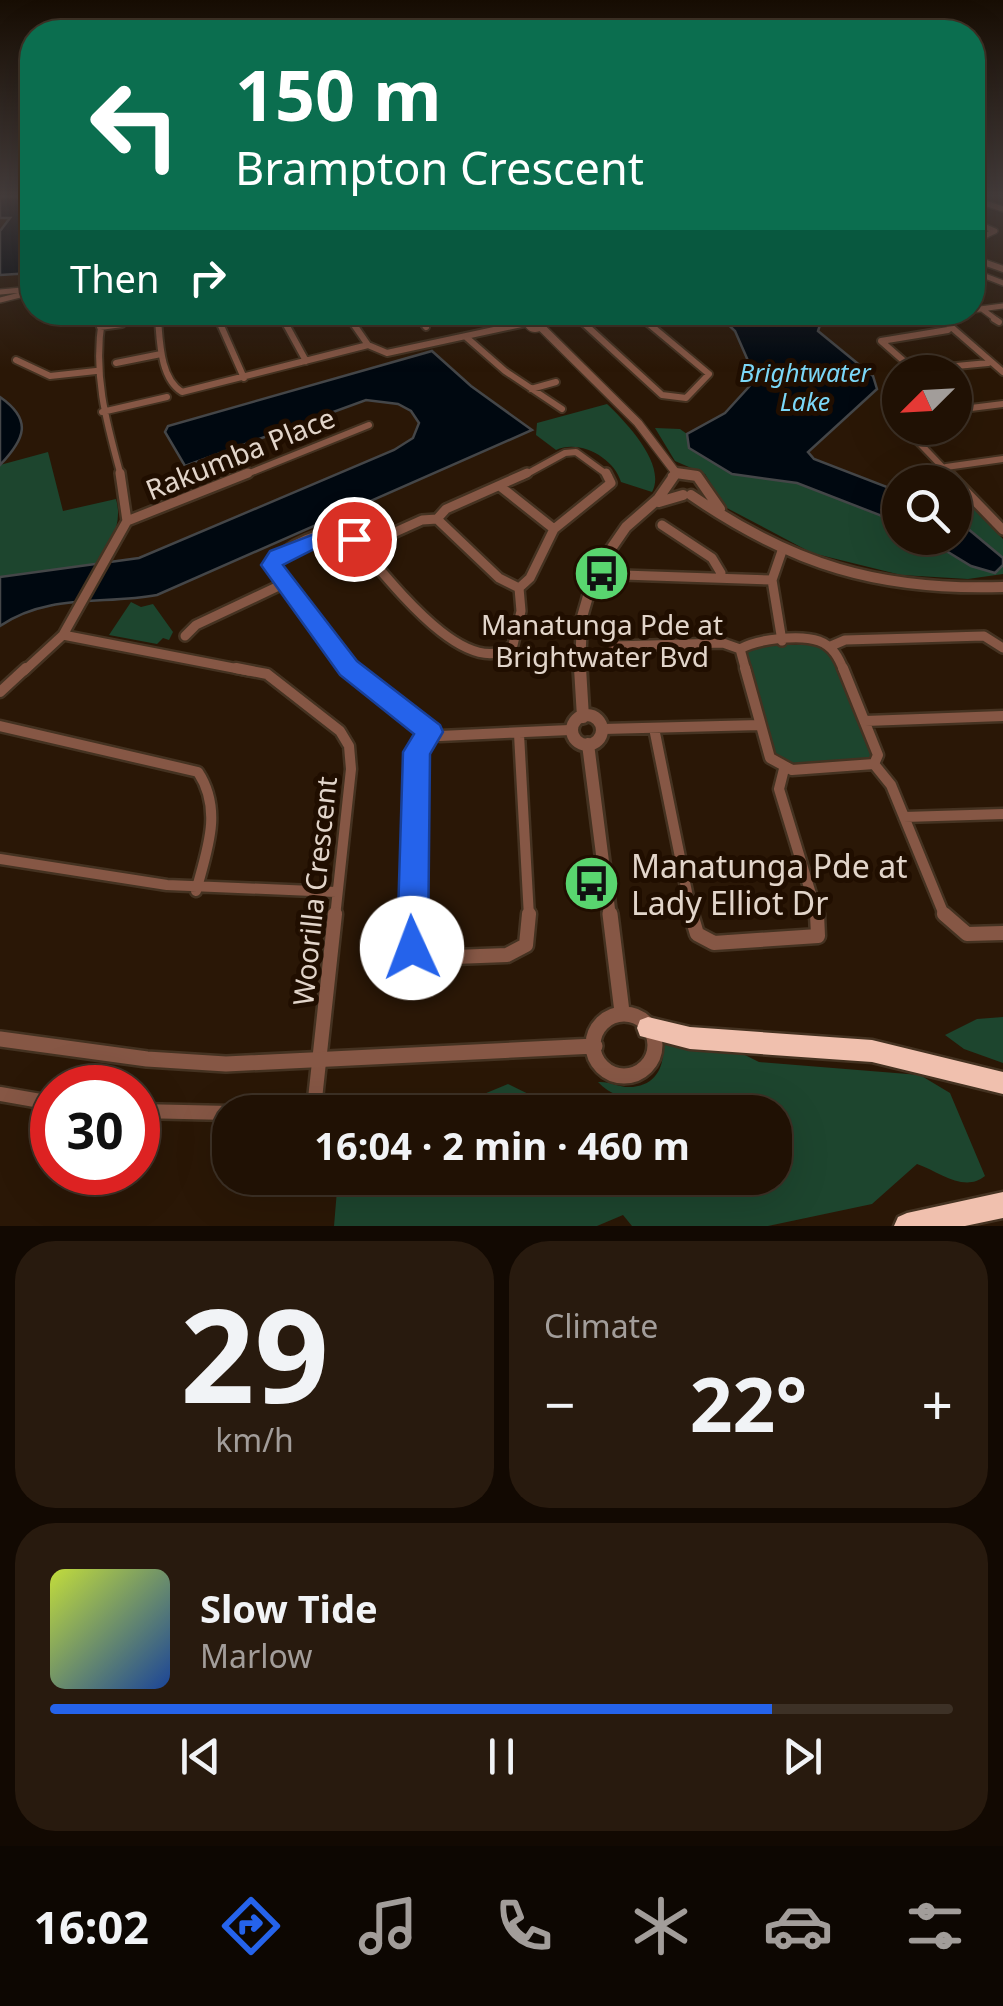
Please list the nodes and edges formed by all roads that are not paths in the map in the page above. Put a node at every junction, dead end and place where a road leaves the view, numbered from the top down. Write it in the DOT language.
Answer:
graph roads {
  1 [pos="115,325"];
  2 [pos="159,325"];
  3 [pos="222,325"];
  4 [pos="287,325"];
  5 [pos="355,325"];
  6 [pos="505,325"];
  7 [pos="545,325"];
  8 [pos="586,325"];
  9 [pos="651,325"];
  10 [pos="944,325"];
  11 [pos="100,327"];
  12 [pos="948,330"];
  13 [pos="466,337"];
  14 [pos="368,345"];
  15 [pos="161,354"];
  16 [pos="16,360"];
  17 [pos="306,361"];
  18 [pos="116,362"];
  19 [pos="988,363"];
  20 [pos="96,372"];
  21 [pos="1003,372"];
  22 [pos="244,378"];
  23 [pos="556,382"];
  24 [pos="532,389"];
  25 [pos="167,397"];
  26 [pos="1001,406"];
  27 [pos="562,408"];
  28 [pos="972,409"];
  29 [pos="102,412"];
  30 [pos="369,425"];
  31 [pos="923,445"];
  32 [pos="1003,459"];
  33 [pos="943,465"];
  34 [pos="965,465"];
  35 [pos="676,473"];
  36 [pos="704,486"];
  37 [pos="501,487"];
  38 [pos="669,487"];
  39 [pos="687,495"];
  40 [pos="972,495"];
  41 [pos="654,504"];
  42 [pos="437,519"];
  43 [pos="127,521"];
  44 [pos="662,525"];
  45 [pos="1002,527"];
  46 [pos="554,529"];
  47 [pos="362,548"];
  48 [pos="782,550"];
  49 [pos="721,574"];
  50 [pos="623,575"];
  51 [pos="772,580"];
  52 [pos="284,584"];
  53 [pos="1003,587"];
  54 [pos="519,588"];
  55 [pos="63,635"];
  56 [pos="184,636"];
  57 [pos="782,641"];
  58 [pos="614,646"];
  59 [pos="832,646"];
  60 [pos="1003,648"];
  61 [pos="740,649"];
  62 [pos="0,692"];
  63 [pos="583,716"];
  64 [pos="1003,716"];
  65 [pos="864,721"];
  66 [pos="760,725"];
  67 [pos="0,726"];
  68 [pos="602,728"];
  69 [pos="654,728"];
  70 [pos="570,730"];
  71 [pos="430,732"];
  72 [pos="519,734"];
  73 [pos="588,744"];
  74 [pos="874,764"];
  75 [pos="784,769"];
  76 [pos="1003,814"];
  77 [pos="904,818"];
  78 [pos="0,859"];
  79 [pos="196,890"];
  80 [pos="336,892"];
  81 [pos="1003,933"];
  82 [pos="622,1012"];
  83 [pos="648,1028"];
  84 [pos="0,1039"];
  85 [pos="595,1046"];
  86 [pos="320,1059"];
  87 [pos="1003,1083"];
  88 [pos="0,1094"];
  89 [pos="314,1095"];
  90 [pos="30,1100"];
  91 [pos="160,1112"];
  92 [pos="212,1113"];
  93 [pos="1003,1205"];
  94 [pos="907,1226"];
  1 -- 11 [label="street"];
  2 -- 15 [label="street"];
  3 -- 22 [label="street"];
  4 -- 17 [label="street"];
  5 -- 14 [label="street"];
  6 -- 13 [label="street"];
  7 -- 35 [label="street"];
  8 -- 9 [label="street"];
  10 -- 12 [label="street"];
  11 -- 20 [label="street"];
  12 -- 19 [label="street"];
  12 -- 19 [label="street"];
  13 -- 14 [label="street"];
  13 -- 24 [label="street"];
  14 -- 17 [label="street"];
  15 -- 18 [label="street"];
  15 -- 22 [label="street"];
  16 -- 20 [label="street"];
  17 -- 22 [label="street"];
  19 -- 21 [label="street"];
  20 -- 29 [label="street"];
  23 -- 24 [label="street"];
  24 -- 27 [label="street"];
  25 -- 29 [label="street"];
  26 -- 28 [label="street"];
  29 -- 43 [label="street"];
  30 -- 43 [label="street, Rakumba Place"];
  31 -- 33 [label="street"];
  32 -- 34 [label="street"];
  35 -- 36 [label="street"];
  35 -- 38 [label="street"];
  36 -- 39 [label="street"];
  36 -- 48 [label="street"];
  37 -- 42 [label="street"];
  37 -- 46 [label="street"];
  37 -- 46 [label="street"];
  38 -- 39 [label="street"];
  38 -- 41 [label="street"];
  39 -- 41 [label="street"];
  39 -- 48 [label="street"];
  40 -- 45 [label="street"];
  41 -- 63 [label="street"];
  42 -- 47 [label="street"];
  42 -- 54 [label="street"];
  43 -- 55 [label="street"];
  44 -- 49 [label="street"];
  46 -- 54 [label="street"];
  47 -- 52 [label="street"];
  47 -- 54 [label="street"];
  48 -- 51 [label="street"];
  48 -- 53 [label="street"];
  49 -- 50 [label="street"];
  49 -- 51 [label="street"];
  51 -- 57 [label="street"];
  52 -- 56 [label="street"];
  52 -- 71 [label="street"];
  55 -- 62 [label="street"];
  55 -- 80 [label="street, Woorilla Crescent"];
  57 -- 59 [label="street"];
  57 -- 61 [label="street"];
  58 -- 61 [label="street"];
  59 -- 60 [label="street"];
  59 -- 65 [label="street"];
  61 -- 66 [label="street"];
  63 -- 68 [label="street"];
  63 -- 70 [label="street"];
  64 -- 65 [label="street"];
  65 -- 74 [label="street"];
  66 -- 69 [label="street"];
  66 -- 75 [label="street"];
  67 -- 79 [label="street"];
  68 -- 69 [label="street"];
  68 -- 73 [label="street"];
  69 -- 75 [label="street"];
  70 -- 72 [label="street"];
  70 -- 73 [label="street"];
  71 -- 72 [label="street"];
  71 -- 72 [label="street"];
  73 -- 82 [label="street"];
  74 -- 75 [label="street"];
  74 -- 77 [label="street"];
  76 -- 77 [label="street"];
  77 -- 81 [label="street"];
  78 -- 79 [label="street"];
  79 -- 80 [label="street"];
  80 -- 86 [label="street, Woorilla Crescent"];
  82 -- 83 [label="street"];
  82 -- 85 [label="street"];
  83 -- 85 [label="street"];
  83 -- 87 [label="highway"];
  84 -- 86 [label="street"];
  85 -- 86 [label="street"];
  86 -- 89 [label="street, Woorilla Crescent"];
  88 -- 90 [label="street"];
  91 -- 92 [label="street"];
  93 -- 94 [label="highway"];
}
